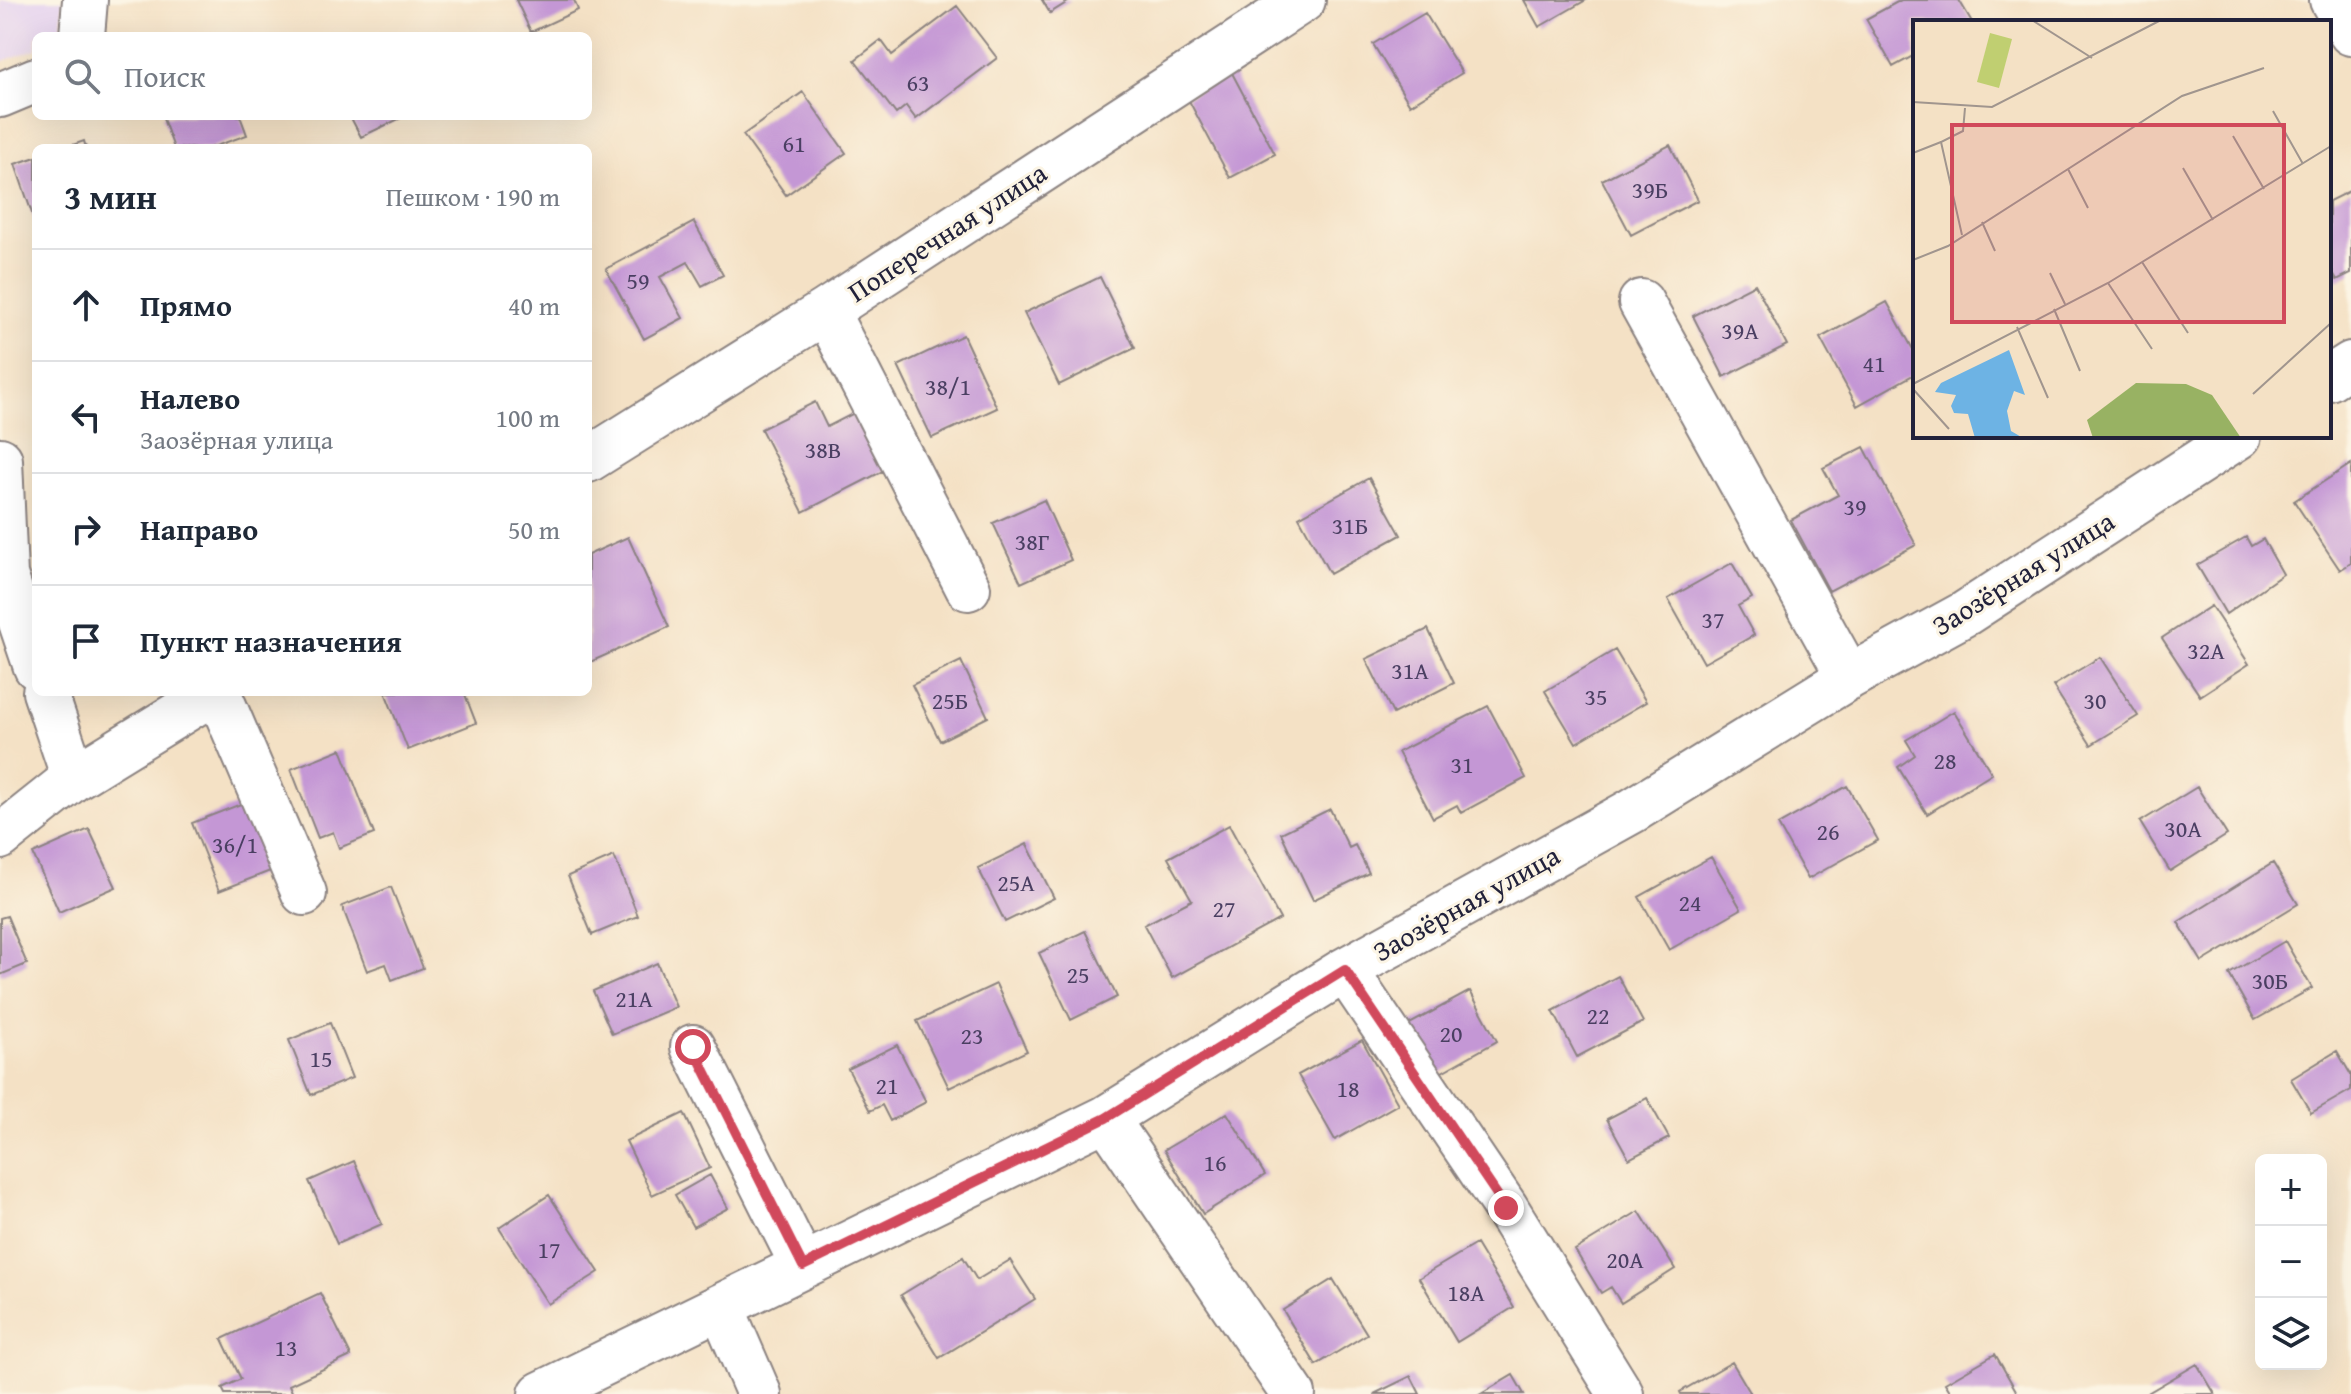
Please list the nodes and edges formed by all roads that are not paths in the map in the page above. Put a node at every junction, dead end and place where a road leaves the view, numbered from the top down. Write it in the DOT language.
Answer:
graph roads {
  1 [pos="85,0"];
  2 [pos="1303,0"];
  3 [pos="2332,0"];
  4 [pos="82,32"];
  5 [pos="2351,33"];
  6 [pos="32,82"];
  7 [pos="0,95"];
  8 [pos="1641,302"];
  9 [pos="826,311"];
  10 [pos="2351,364"];
  11 [pos="2331,377"];
  12 [pos="2217,442"];
  13 [pos="592,457"];
  14 [pos="0,460"];
  15 [pos="968,588"];
  16 [pos="32,655"];
  17 [pos="1849,677"];
  18 [pos="46,696"];
  19 [pos="209,696"];
  20 [pos="218,696"];
  21 [pos="74,778"];
  22 [pos="0,837"];
  23 [pos="304,893"];
  24 [pos="1345,970"];
  25 [pos="693,1047"];
  26 [pos="1106,1118"];
  27 [pos="803,1266"];
  28 [pos="721,1306"];
  29 [pos="541,1394"];
  30 [pos="759,1394"];
  31 [pos="1293,1394"];
  32 [pos="1621,1394"];
  1 -- 4 [label="street"];
  2 -- 9 [label="street, Поперечная улица"];
  3 -- 5 [label="street"];
  6 -- 7 [label="street"];
  8 -- 17 [label="street"];
  9 -- 13 [label="street, Поперечная улица"];
  9 -- 15 [label="street"];
  10 -- 11 [label="street"];
  12 -- 17 [label="street, Заозёрная улица"];
  14 -- 16 [label="street"];
  17 -- 24 [label="street, Заозёрная улица"];
  18 -- 21 [label="street"];
  19 -- 21 [label="street"];
  20 -- 23 [label="street"];
  21 -- 22 [label="street"];
  24 -- 26 [label="street, Заозёрная улица"];
  24 -- 32 [label="street"];
  25 -- 27 [label="street"];
  26 -- 27 [label="street, Заозёрная улица"];
  26 -- 31 [label="street"];
  27 -- 28 [label="street, Заозёрная улица"];
  28 -- 29 [label="street, Заозёрная улица"];
  28 -- 30 [label="street"];
}
